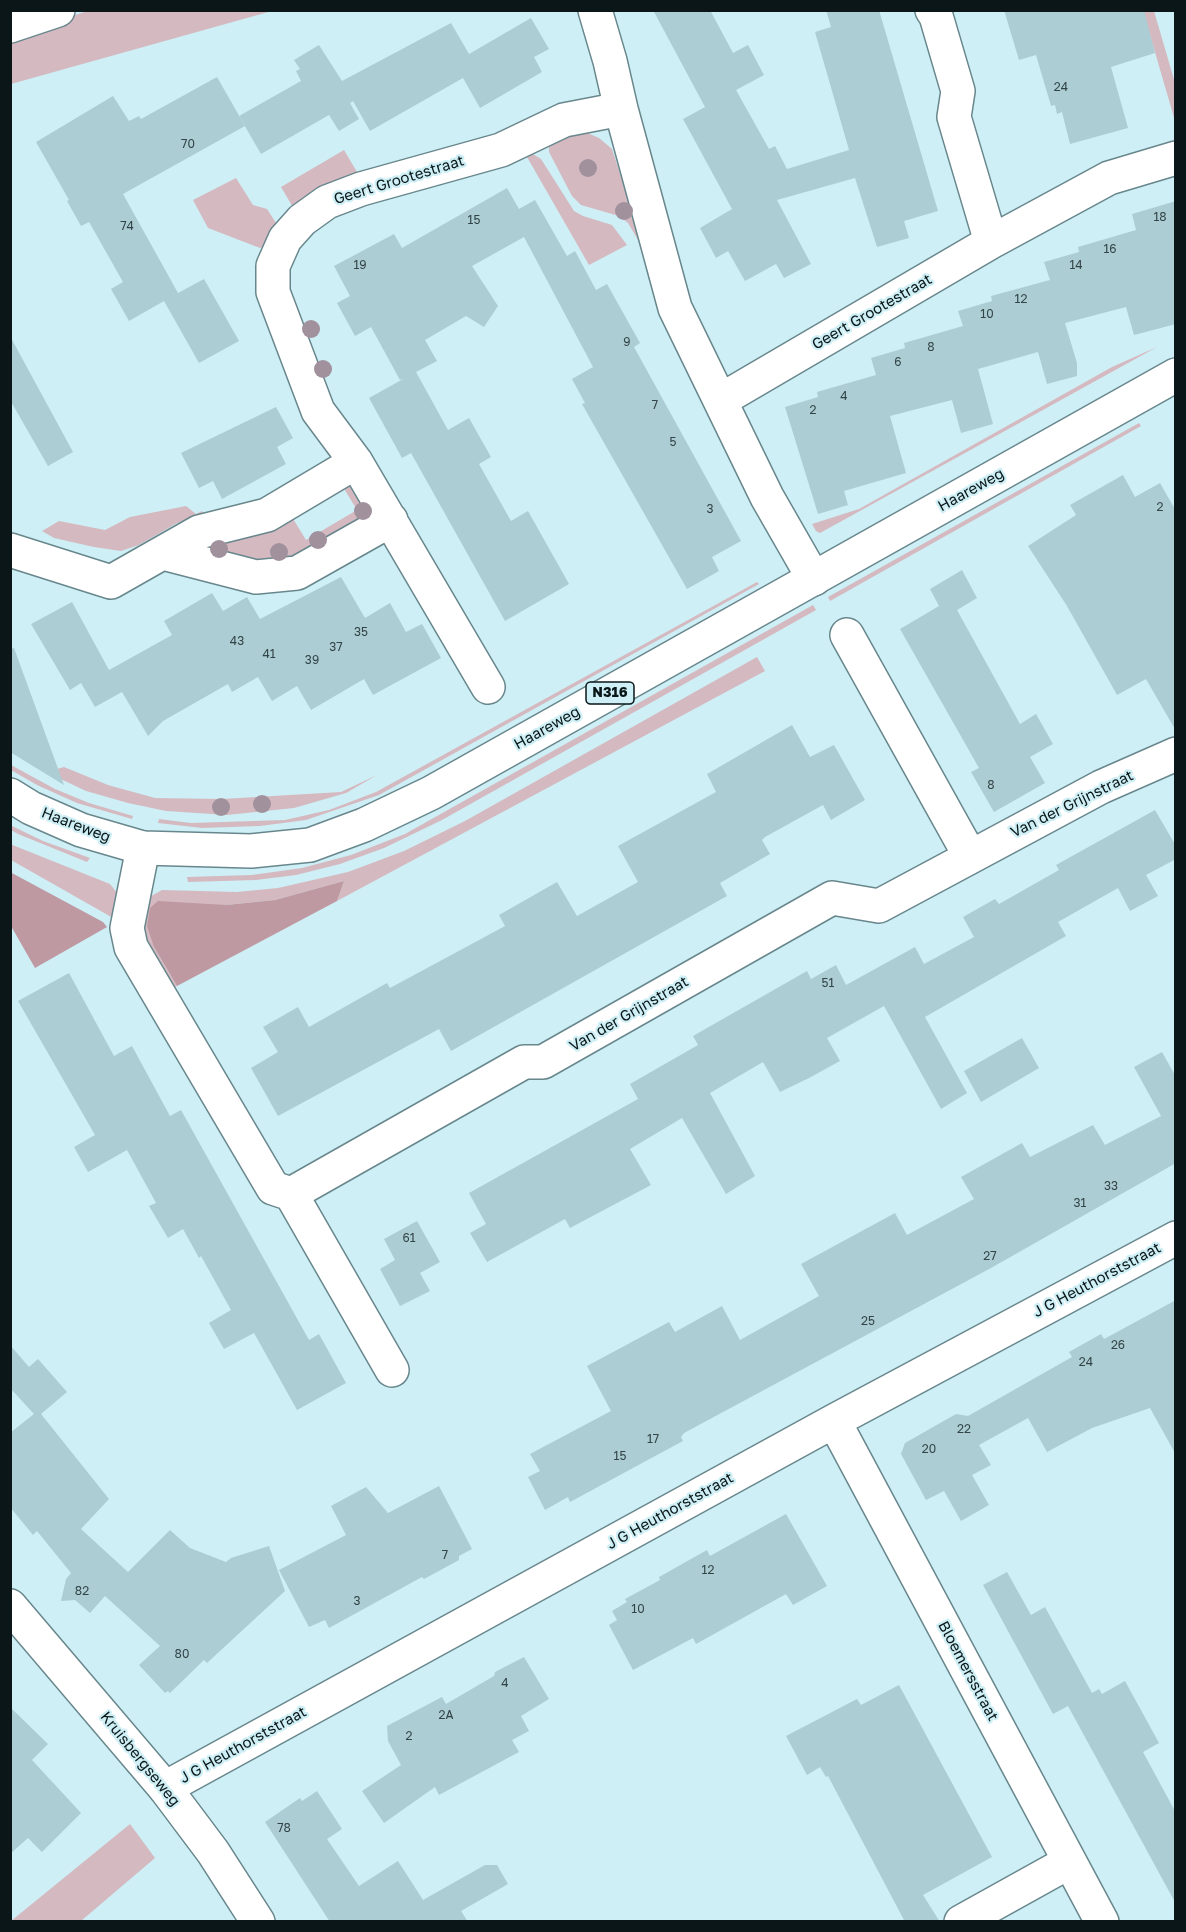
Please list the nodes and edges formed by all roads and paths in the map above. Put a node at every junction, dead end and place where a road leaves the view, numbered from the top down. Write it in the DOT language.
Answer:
graph roads {
  1 [pos="58,10"];
  2 [pos="595,10"];
  3 [pos="932,10"];
  4 [pos="10,26"];
  5 [pos="621,109"];
  6 [pos="1176,158"];
  7 [pos="991,242"];
  8 [pos="1172,384"];
  9 [pos="721,400"];
  10 [pos="356,462"];
  11 [pos="391,520"];
  12 [pos="10,550"];
  13 [pos="163,553"];
  14 [pos="814,579"];
  15 [pos="847,635"];
  16 [pos="488,687"];
  17 [pos="1176,754"];
  18 [pos="10,795"];
  19 [pos="142,848"];
  20 [pos="970,856"];
  21 [pos="291,1194"];
  22 [pos="1176,1238"];
  23 [pos="392,1370"];
  24 [pos="834,1421"];
  25 [pos="10,1606"];
  26 [pos="165,1788"];
  27 [pos="1069,1862"];
  28 [pos="258,1922"];
  29 [pos="961,1922"];
  30 [pos="1102,1922"];
  1 -- 4 [label="street"];
  2 -- 5 [label="street"];
  3 -- 7 [label="street"];
  5 -- 9 [label="street"];
  5 -- 10 [label="street, Geert Grootestraat"];
  6 -- 7 [label="street, Geert Grootestraat"];
  7 -- 9 [label="street, Geert Grootestraat"];
  8 -- 14 [label="street, Haareweg / N316"];
  9 -- 14 [label="street"];
  10 -- 11 [label="street, Geert Grootestraat"];
  10 -- 13 [label="street"];
  11 -- 13 [label="street"];
  11 -- 16 [label="street, Geert Grootestraat"];
  12 -- 13 [label="street"];
  14 -- 19 [label="street, Haareweg / N316"];
  15 -- 20 [label="street"];
  17 -- 20 [label="street, Van der Grijnstraat"];
  18 -- 19 [label="street, Haareweg / N316"];
  19 -- 21 [label="street"];
  20 -- 21 [label="street, Van der Grijnstraat"];
  21 -- 23 [label="street"];
  22 -- 24 [label="street, J G Heuthorststraat"];
  24 -- 26 [label="street, J G Heuthorststraat"];
  24 -- 27 [label="street, Bloemersstraat"];
  25 -- 26 [label="street, Kruisbergseweg"];
  26 -- 28 [label="street, Kruisbergseweg"];
  27 -- 29 [label="street"];
  27 -- 30 [label="street, Bloemersstraat"];
}
